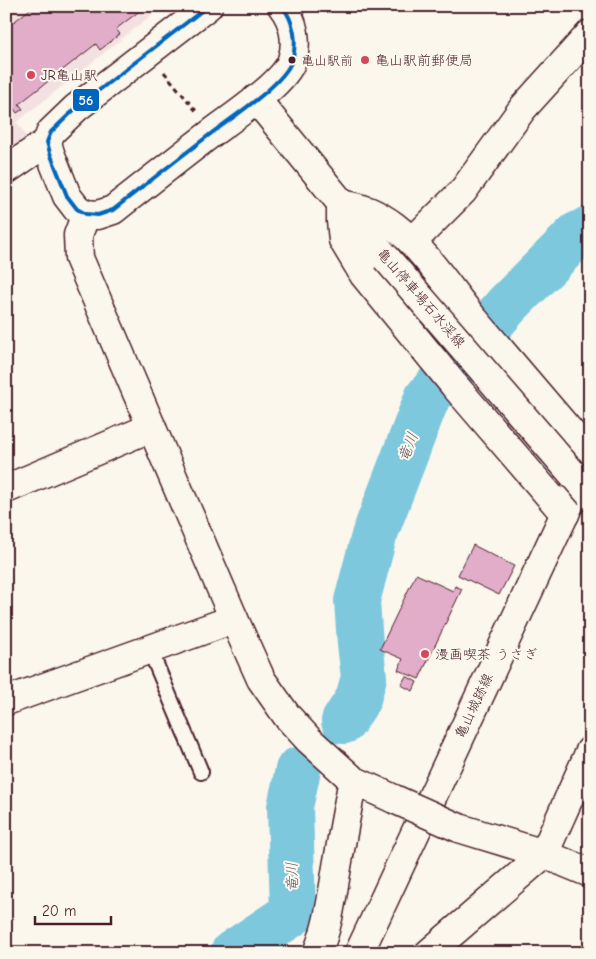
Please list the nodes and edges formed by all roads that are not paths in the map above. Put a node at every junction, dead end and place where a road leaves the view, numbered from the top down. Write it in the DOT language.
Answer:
graph roads {
  1 [pos="208,6"];
  2 [pos="282,6"];
  3 [pos="590,34"];
  4 [pos="256,99"];
  5 [pos="47,142"];
  6 [pos="6,170"];
  7 [pos="341,204"];
  8 [pos="86,214"];
  9 [pos="412,242"];
  10 [pos="152,427"];
  11 [pos="590,455"];
  12 [pos="590,460"];
  13 [pos="6,489"];
  14 [pos="590,494"];
  15 [pos="565,514"];
  16 [pos="234,619"];
  17 [pos="150,650"];
  18 [pos="6,701"];
  19 [pos="590,751"];
  20 [pos="201,772"];
  21 [pos="353,780"];
  22 [pos="544,854"];
  23 [pos="590,873"];
  24 [pos="317,953"];
  25 [pos="359,953"];
  26 [pos="429,953"];
  1 -- 5 [label="street"];
  2 -- 4 [label="street"];
  3 -- 9 [label="street"];
  4 -- 7 [label="street, 亀山停車場石水渓線"];
  4 -- 8 [label="street"];
  5 -- 6 [label="street"];
  5 -- 8 [label="street"];
  7 -- 9 [label="street"];
  7 -- 14 [label="street, 亀山停車場石水渓線, bridge"];
  7 -- 15 [label="street"];
  8 -- 10 [label="street"];
  9 -- 11 [label="street"];
  10 -- 13 [label="street"];
  10 -- 16 [label="street"];
  12 -- 15 [label="street, 亀山城跡線"];
  15 -- 25 [label="street, 亀山城跡線"];
  16 -- 17 [label="street"];
  16 -- 21 [label="street"];
  17 -- 18 [label="street"];
  17 -- 20 [label="lane"];
  19 -- 22 [label="street"];
  21 -- 22 [label="street, bridge"];
  21 -- 24 [label="street"];
  22 -- 23 [label="street"];
  22 -- 26 [label="street"];
}
